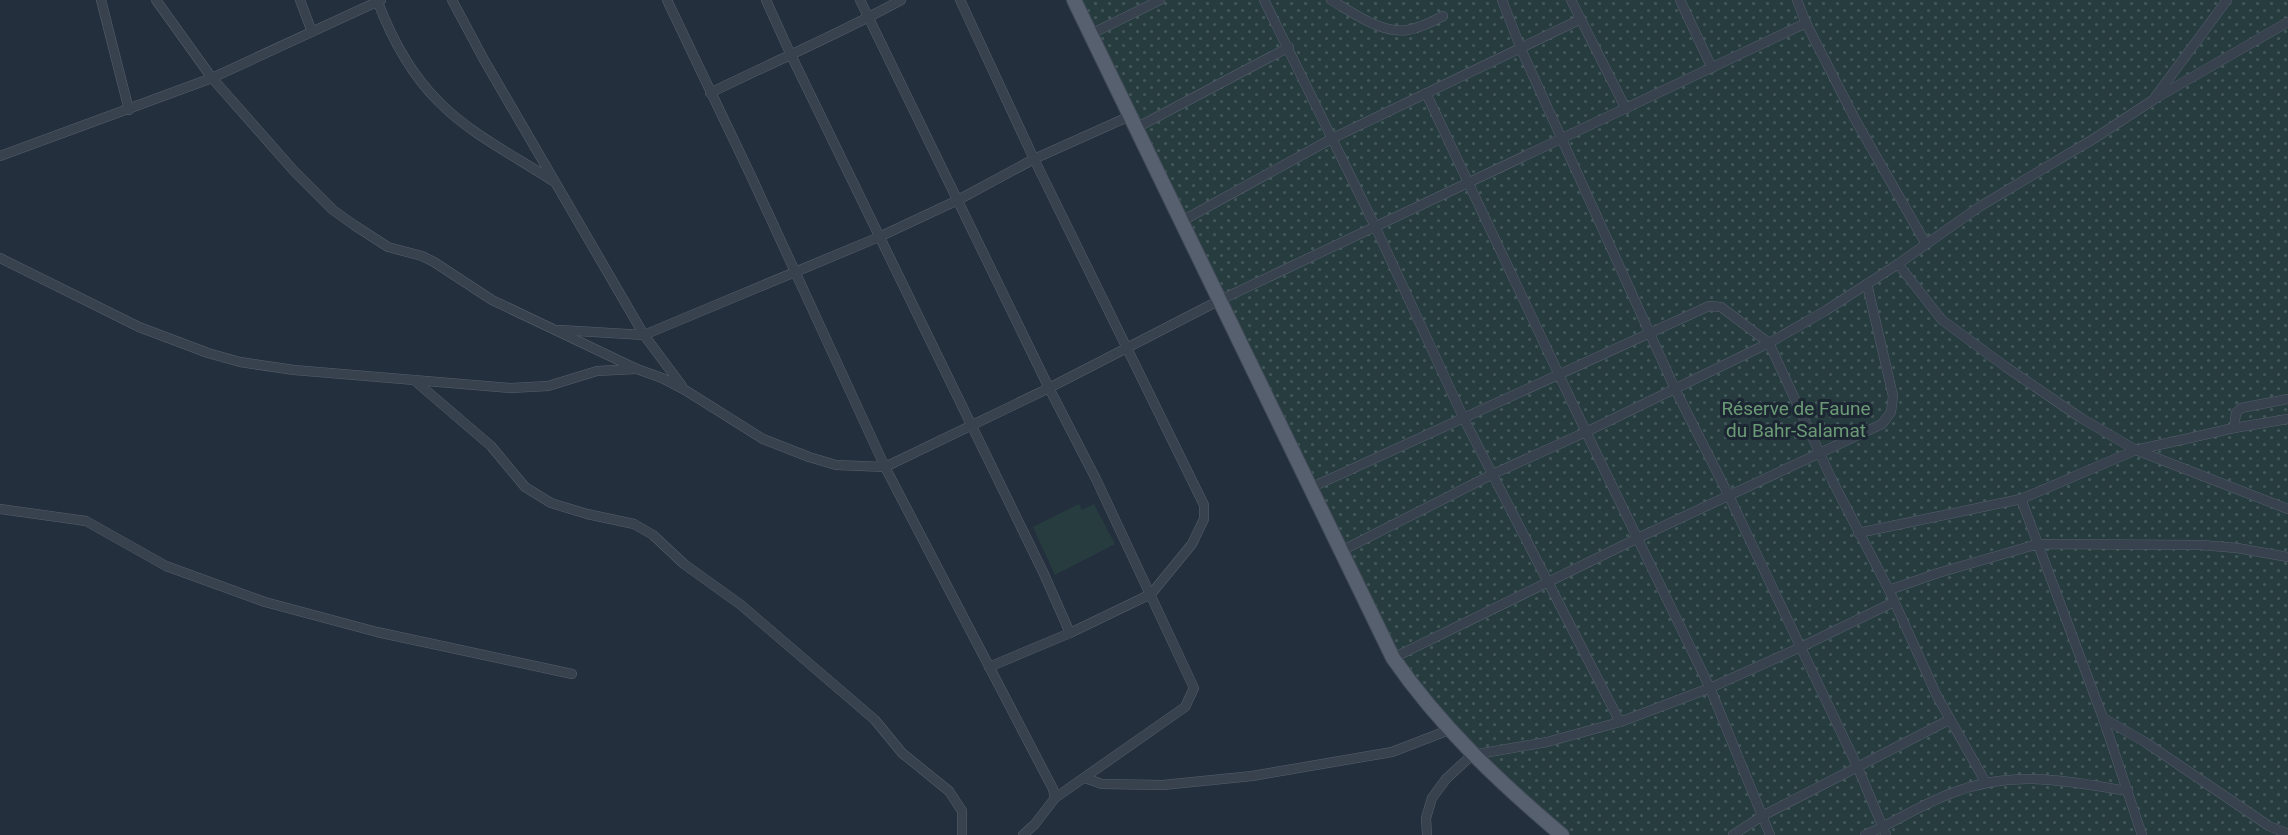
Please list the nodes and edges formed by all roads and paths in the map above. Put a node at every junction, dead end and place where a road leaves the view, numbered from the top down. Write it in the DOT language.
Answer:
graph roads {
  1 [pos="100,0"];
  2 [pos="156,0"];
  3 [pos="300,0"];
  4 [pos="379,0"];
  5 [pos="452,0"];
  6 [pos="667,0"];
  7 [pos="766,0"];
  8 [pos="860,0"];
  9 [pos="901,0"];
  10 [pos="960,0"];
  11 [pos="1073,0"];
  12 [pos="1160,0"];
  13 [pos="1264,0"];
  14 [pos="1331,0"];
  15 [pos="1502,0"];
  16 [pos="1572,0"];
  17 [pos="1680,0"];
  18 [pos="1797,0"];
  19 [pos="2227,0"];
  20 [pos="1443,16"];
  21 [pos="869,18"];
  22 [pos="1581,19"];
  23 [pos="2288,22"];
  24 [pos="1806,23"];
  25 [pos="312,32"];
  26 [pos="1091,34"];
  27 [pos="1289,47"];
  28 [pos="1521,49"];
  29 [pos="790,53"];
  30 [pos="1712,68"];
  31 [pos="212,79"];
  32 [pos="710,93"];
  33 [pos="1426,93"];
  34 [pos="2153,100"];
  35 [pos="1626,108"];
  36 [pos="129,110"];
  37 [pos="1133,122"];
  38 [pos="1333,138"];
  39 [pos="1562,138"];
  40 [pos="0,156"];
  41 [pos="1034,159"];
  42 [pos="1468,183"];
  43 [pos="557,184"];
  44 [pos="958,200"];
  45 [pos="1180,222"];
  46 [pos="1376,226"];
  47 [pos="879,237"];
  48 [pos="1926,244"];
  49 [pos="0,258"];
  50 [pos="1898,264"];
  51 [pos="796,273"];
  52 [pos="1867,284"];
  53 [pos="1220,300"];
  54 [pos="555,330"];
  55 [pos="1651,332"];
  56 [pos="644,335"];
  57 [pos="1769,343"];
  58 [pos="1127,349"];
  59 [pos="637,369"];
  60 [pos="1560,375"];
  61 [pos="414,380"];
  62 [pos="1049,388"];
  63 [pos="1675,389"];
  64 [pos="685,390"];
  65 [pos="2288,399"];
  66 [pos="1464,419"];
  67 [pos="2288,419"];
  68 [pos="973,426"];
  69 [pos="2234,428"];
  70 [pos="1586,432"];
  71 [pos="2136,450"];
  72 [pos="1820,452"];
  73 [pos="885,467"];
  74 [pos="1493,474"];
  75 [pos="1310,488"];
  76 [pos="1728,494"];
  77 [pos="2021,499"];
  78 [pos="0,509"];
  79 [pos="2288,509"];
  80 [pos="1858,533"];
  81 [pos="1638,538"];
  82 [pos="2038,544"];
  83 [pos="1341,551"];
  84 [pos="2288,557"];
  85 [pos="1547,582"];
  86 [pos="1889,590"];
  87 [pos="1151,594"];
  88 [pos="1894,602"];
  89 [pos="1070,633"];
  90 [pos="1801,647"];
  91 [pos="1393,658"];
  92 [pos="989,667"];
  93 [pos="572,674"];
  94 [pos="1710,688"];
  95 [pos="2103,718"];
  96 [pos="1949,720"];
  97 [pos="1620,722"];
  98 [pos="1449,730"];
  99 [pos="1472,755"];
  100 [pos="1858,768"];
  101 [pos="1085,778"];
  102 [pos="1986,783"];
  103 [pos="2128,791"];
  104 [pos="1055,799"];
  105 [pos="1762,816"];
  106 [pos="1884,831"];
  107 [pos="2288,834"];
  108 [pos="962,835"];
  109 [pos="1023,835"];
  110 [pos="1427,835"];
  111 [pos="1562,835"];
  112 [pos="1733,835"];
  113 [pos="1770,835"];
  114 [pos="1865,835"];
  115 [pos="2142,835"];
  1 -- 36 [label="street"];
  2 -- 31 [label="street"];
  3 -- 25 [label="street"];
  4 -- 25 [label="street"];
  4 -- 43 [label="street"];
  5 -- 43 [label="street"];
  6 -- 32 [label="street"];
  7 -- 29 [label="street"];
  8 -- 21 [label="street"];
  9 -- 21 [label="street"];
  10 -- 41 [label="street"];
  11 -- 26 [label="main road"];
  12 -- 26 [label="street"];
  13 -- 27 [label="street"];
  14 -- 20 [label="street"];
  15 -- 28 [label="street"];
  16 -- 22 [label="street"];
  17 -- 30 [label="street"];
  18 -- 24 [label="street"];
  19 -- 34 [label="street"];
  21 -- 29 [label="street"];
  21 -- 44 [label="street"];
  22 -- 28 [label="street"];
  22 -- 35 [label="street"];
  23 -- 34 [label="street"];
  24 -- 30 [label="street"];
  24 -- 48 [label="street"];
  25 -- 31 [label="street"];
  26 -- 37 [label="main road"];
  27 -- 37 [label="street"];
  27 -- 38 [label="street"];
  28 -- 33 [label="street"];
  28 -- 39 [label="street"];
  29 -- 32 [label="street"];
  29 -- 47 [label="street"];
  30 -- 35 [label="street"];
  31 -- 36 [label="street"];
  31 -- 54 [label="street"];
  32 -- 51 [label="street"];
  33 -- 38 [label="street"];
  33 -- 42 [label="street"];
  34 -- 48 [label="street"];
  35 -- 39 [label="street"];
  36 -- 40 [label="street"];
  37 -- 41 [label="street"];
  37 -- 45 [label="main road"];
  38 -- 45 [label="street"];
  38 -- 46 [label="street"];
  39 -- 42 [label="street"];
  39 -- 55 [label="street"];
  41 -- 44 [label="street"];
  41 -- 58 [label="street"];
  42 -- 46 [label="street"];
  42 -- 60 [label="street"];
  43 -- 56 [label="street"];
  44 -- 47 [label="street"];
  44 -- 62 [label="street"];
  45 -- 53 [label="main road"];
  46 -- 53 [label="street"];
  46 -- 66 [label="street"];
  47 -- 51 [label="street"];
  47 -- 68 [label="street"];
  48 -- 50 [label="street"];
  49 -- 61 [label="street"];
  50 -- 52 [label="street"];
  50 -- 71 [label="street"];
  51 -- 56 [label="street"];
  51 -- 73 [label="street"];
  52 -- 57 [label="street"];
  52 -- 72 [label="street"];
  53 -- 58 [label="street"];
  53 -- 75 [label="main road"];
  54 -- 56 [label="street"];
  54 -- 59 [label="street"];
  55 -- 57 [label="street"];
  55 -- 60 [label="street"];
  55 -- 63 [label="street"];
  56 -- 64 [label="street"];
  57 -- 63 [label="street"];
  57 -- 72 [label="street"];
  58 -- 62 [label="street"];
  58 -- 87 [label="street"];
  59 -- 61 [label="street"];
  59 -- 64 [label="street"];
  60 -- 66 [label="street"];
  60 -- 70 [label="street"];
  61 -- 108 [label="street"];
  62 -- 68 [label="street"];
  62 -- 87 [label="street"];
  63 -- 70 [label="street"];
  63 -- 76 [label="street"];
  64 -- 73 [label="street"];
  65 -- 69 [label="street"];
  66 -- 74 [label="street"];
  66 -- 75 [label="street"];
  67 -- 69 [label="street"];
  68 -- 73 [label="street"];
  68 -- 89 [label="street"];
  69 -- 71 [label="street"];
  70 -- 74 [label="street"];
  70 -- 81 [label="street"];
  71 -- 77 [label="street"];
  71 -- 79 [label="street"];
  72 -- 76 [label="street"];
  72 -- 80 [label="street"];
  73 -- 92 [label="street"];
  74 -- 83 [label="street"];
  74 -- 85 [label="street"];
  75 -- 83 [label="main road"];
  76 -- 81 [label="street"];
  76 -- 90 [label="street"];
  77 -- 80 [label="street"];
  77 -- 82 [label="street"];
  78 -- 93 [label="street"];
  80 -- 86 [label="street"];
  81 -- 85 [label="street"];
  81 -- 94 [label="street"];
  82 -- 84 [label="street"];
  82 -- 86 [label="street"];
  82 -- 95 [label="street"];
  83 -- 91 [label="main road"];
  85 -- 91 [label="street"];
  85 -- 97 [label="street"];
  86 -- 88 [label="street"];
  87 -- 89 [label="street"];
  87 -- 101 [label="street"];
  88 -- 90 [label="street"];
  88 -- 96 [label="street"];
  89 -- 92 [label="street"];
  90 -- 94 [label="street"];
  90 -- 100 [label="street"];
  91 -- 98 [label="main road"];
  92 -- 104 [label="street"];
  94 -- 97 [label="street"];
  94 -- 105 [label="street"];
  95 -- 103 [label="street"];
  95 -- 107 [label="street"];
  96 -- 100 [label="street"];
  96 -- 102 [label="street"];
  97 -- 99 [label="street"];
  98 -- 99 [label="main road"];
  98 -- 101 [label="street"];
  99 -- 110 [label="street"];
  99 -- 111 [label="main road"];
  100 -- 105 [label="street"];
  100 -- 106 [label="street"];
  101 -- 104 [label="street"];
  102 -- 103 [label="street"];
  102 -- 106 [label="street"];
  103 -- 115 [label="street"];
  104 -- 109 [label="street"];
  105 -- 112 [label="street"];
  105 -- 113 [label="street"];
  106 -- 114 [label="street"];
}
